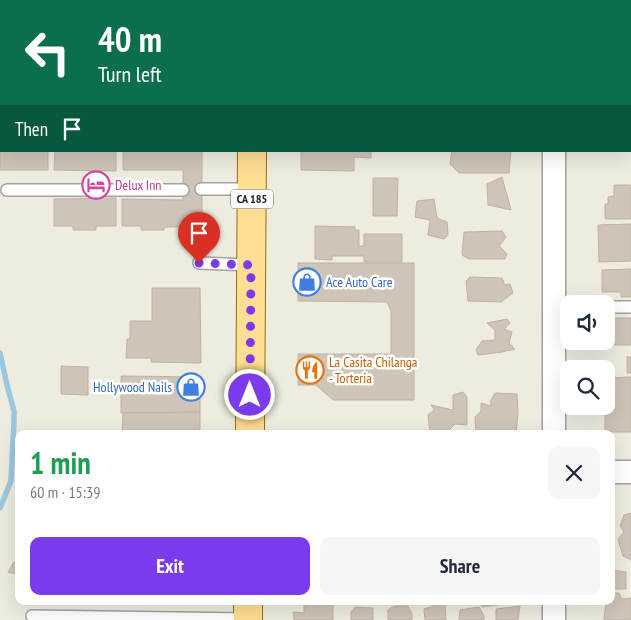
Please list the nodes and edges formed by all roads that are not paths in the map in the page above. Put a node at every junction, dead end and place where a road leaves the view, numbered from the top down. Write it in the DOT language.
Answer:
graph roads {
  1 [pos="252,152"];
  2 [pos="554,152"];
  3 [pos="202,189"];
  4 [pos="252,189"];
  5 [pos="7,190"];
  6 [pos="183,190"];
  7 [pos="199,263"];
  8 [pos="251,265"];
  9 [pos="560,295"];
  10 [pos="615,307"];
  11 [pos="631,307"];
  12 [pos="560,325"];
  13 [pos="250,430"];
  14 [pos="554,430"];
  15 [pos="615,472"];
  16 [pos="631,472"];
  17 [pos="248,605"];
  18 [pos="554,605"];
  19 [pos="32,616"];
  20 [pos="248,620"];
  21 [pos="554,620"];
  1 -- 4 [label="main road, CA 185"];
  2 -- 9 [label="street"];
  3 -- 4 [label="lane"];
  4 -- 8 [label="main road, CA 185"];
  5 -- 6 [label="lane"];
  7 -- 8 [label="lane"];
  8 -- 13 [label="main road, CA 185"];
  10 -- 11 [label="lane"];
  12 -- 14 [label="street"];
  15 -- 16 [label="street"];
  17 -- 20 [label="main road"];
  18 -- 21 [label="street"];
  19 -- 20 [label="lane"];
}
